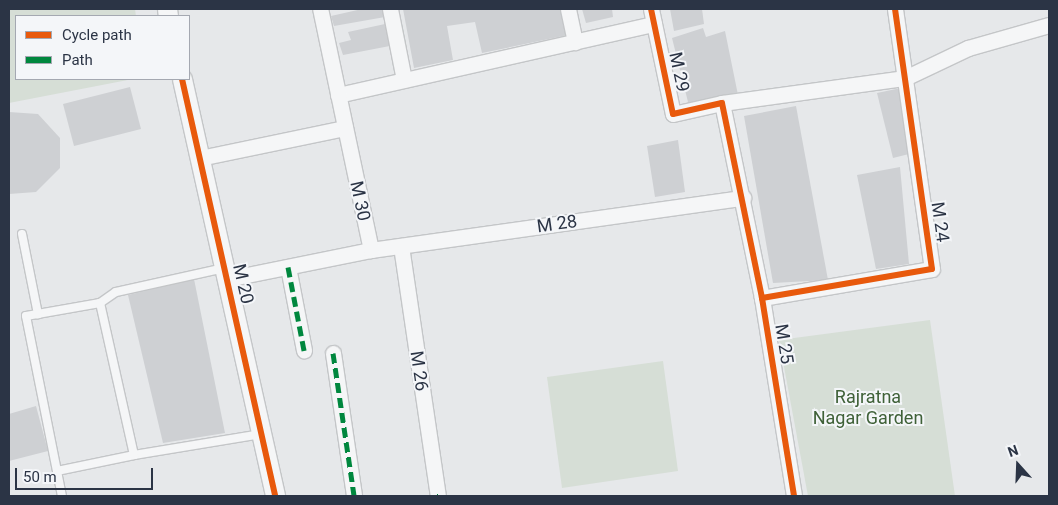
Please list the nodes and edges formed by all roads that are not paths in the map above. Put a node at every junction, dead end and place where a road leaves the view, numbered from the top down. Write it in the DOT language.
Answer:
graph roads {
  1 [pos="320,9"];
  2 [pos="390,9"];
  3 [pos="568,9"];
  4 [pos="651,9"];
  5 [pos="895,9"];
  6 [pos="654,24"];
  7 [pos="1049,25"];
  8 [pos="575,42"];
  9 [pos="905,78"];
  10 [pos="182,80"];
  11 [pos="404,80"];
  12 [pos="338,95"];
  13 [pos="722,103"];
  14 [pos="345,128"];
  15 [pos="200,158"];
  16 [pos="743,198"];
  17 [pos="22,234"];
  18 [pos="401,246"];
  19 [pos="371,250"];
  20 [pos="288,267"];
  21 [pos="226,273"];
  22 [pos="762,298"];
  23 [pos="100,303"];
  24 [pos="38,314"];
  25 [pos="304,350"];
  26 [pos="332,353"];
  27 [pos="262,434"];
  28 [pos="134,455"];
  29 [pos="57,470"];
  30 [pos="62,496"];
  31 [pos="276,496"];
  32 [pos="354,496"];
  33 [pos="438,496"];
  34 [pos="794,496"];
  1 -- 12 [label="street, M 30"];
  2 -- 11 [label="street"];
  3 -- 8 [label="street"];
  4 -- 6 [label="street, M 29"];
  5 -- 9 [label="street, M 24"];
  6 -- 8 [label="street"];
  6 -- 13 [label="street, M 29"];
  7 -- 9 [label="street"];
  8 -- 11 [label="street"];
  9 -- 13 [label="street"];
  9 -- 22 [label="street, M 24"];
  10 -- 15 [label="street, M 20"];
  11 -- 12 [label="street"];
  12 -- 14 [label="street, M 30"];
  13 -- 16 [label="street"];
  14 -- 15 [label="street"];
  14 -- 19 [label="street, M 30"];
  15 -- 21 [label="street, M 20"];
  16 -- 18 [label="street, M 28"];
  16 -- 22 [label="street, M 25"];
  17 -- 24 [label="lane"];
  18 -- 19 [label="street, M 28"];
  18 -- 33 [label="street, M 26"];
  19 -- 20 [label="street"];
  20 -- 21 [label="street"];
  20 -- 25 [label="street"];
  21 -- 23 [label="lane"];
  21 -- 27 [label="street, M 20"];
  22 -- 34 [label="street, M 25"];
  23 -- 24 [label="lane"];
  23 -- 28 [label="lane"];
  24 -- 29 [label="lane"];
  26 -- 32 [label="street"];
  27 -- 28 [label="lane"];
  27 -- 31 [label="street, M 20"];
  28 -- 29 [label="lane"];
  29 -- 30 [label="lane"];
}
